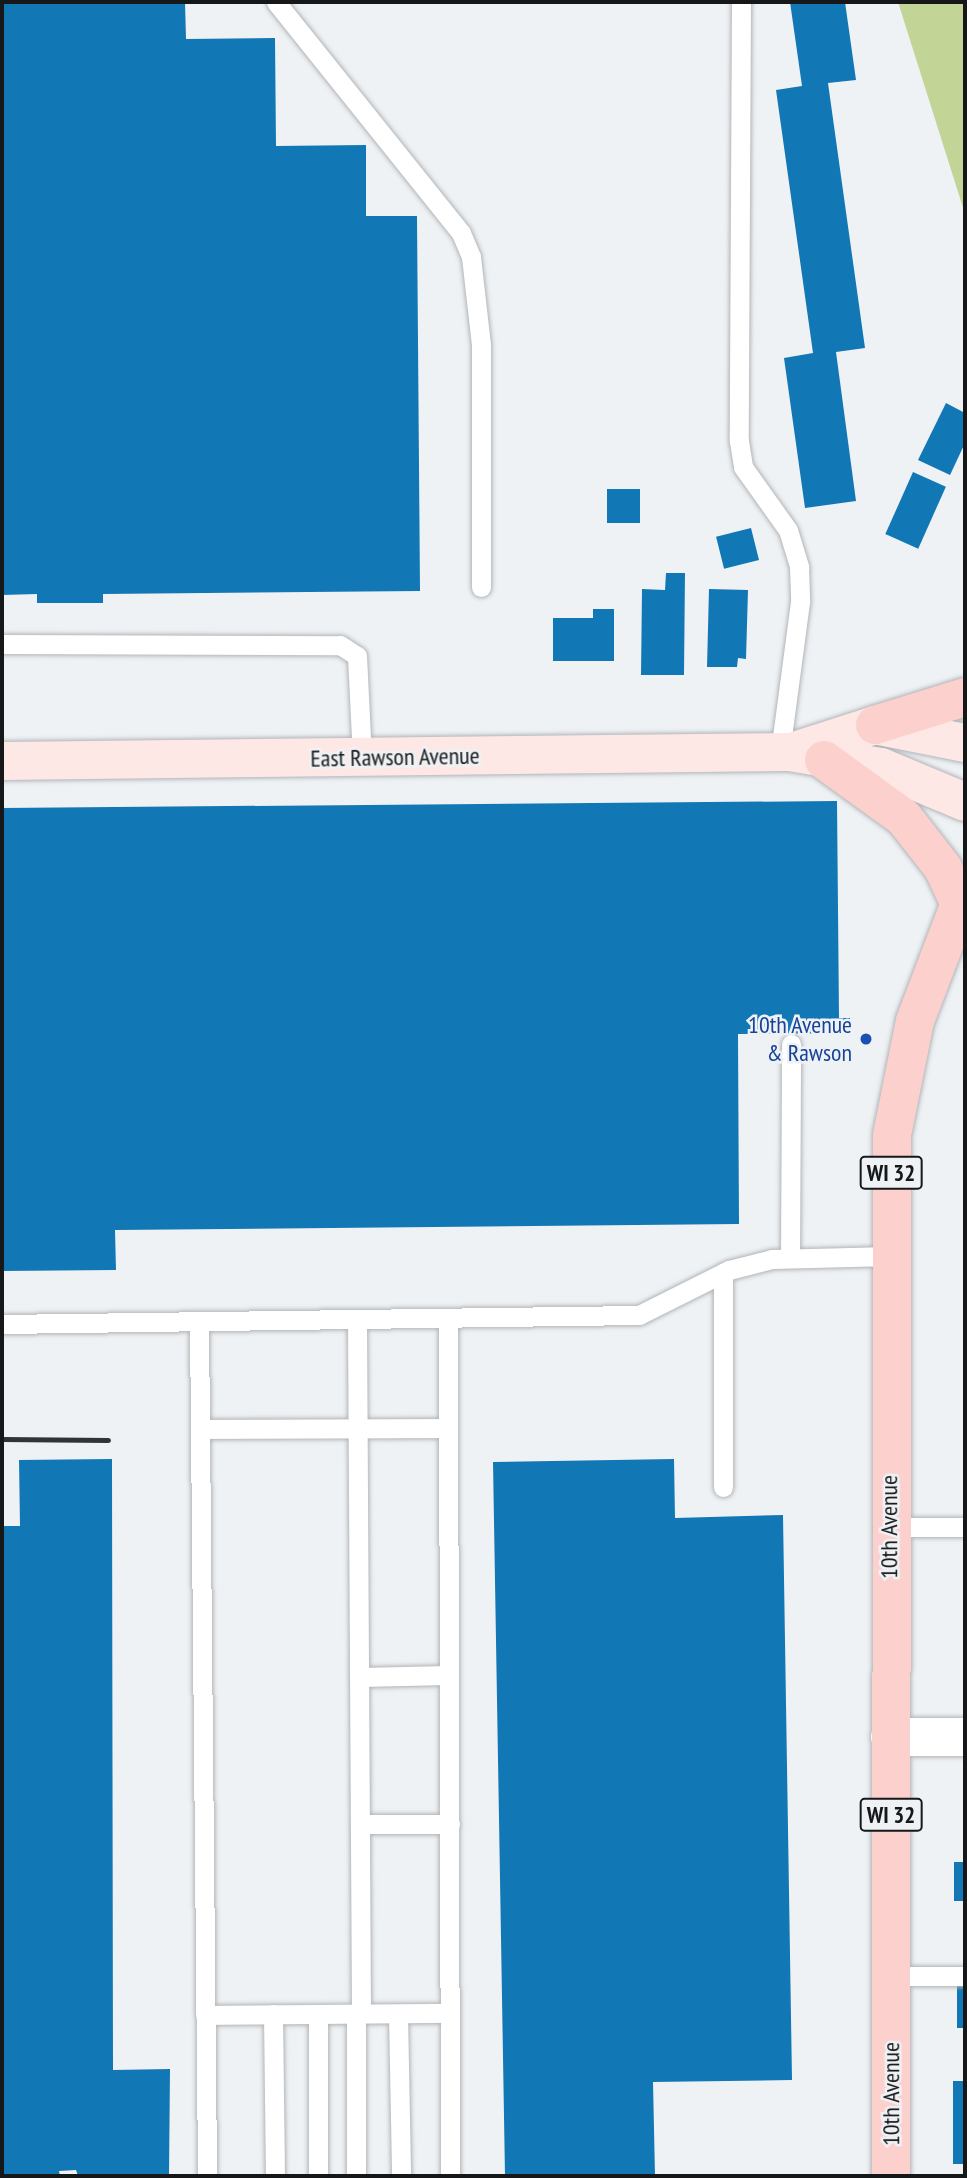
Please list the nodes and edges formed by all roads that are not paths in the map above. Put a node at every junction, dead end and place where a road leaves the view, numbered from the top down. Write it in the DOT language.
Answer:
graph roads {
  1 [pos="276,2"];
  2 [pos="741,2"];
  3 [pos="481,587"];
  4 [pos="2,644"];
  5 [pos="965,697"];
  6 [pos="875,725"];
  7 [pos="965,743"];
  8 [pos="798,755"];
  9 [pos="362,757"];
  10 [pos="2,761"];
  11 [pos="965,802"];
  12 [pos="963,899"];
  13 [pos="791,1044"];
  14 [pos="890,1256"];
  15 [pos="790,1258"];
  16 [pos="723,1273"];
  17 [pos="448,1319"];
  18 [pos="357,1320"];
  19 [pos="199,1322"];
  20 [pos="2,1324"];
  21 [pos="358,1428"];
  22 [pos="449,1428"];
  23 [pos="200,1429"];
  24 [pos="723,1487"];
  25 [pos="889,1527"];
  26 [pos="965,1527"];
  27 [pos="449,1675"];
  28 [pos="359,1677"];
  29 [pos="890,1737"];
  30 [pos="965,1737"];
  31 [pos="360,1824"];
  32 [pos="450,1824"];
  33 [pos="891,1976"];
  34 [pos="965,1976"];
  35 [pos="273,2014"];
  36 [pos="318,2014"];
  37 [pos="358,2014"];
  38 [pos="398,2014"];
  39 [pos="450,2014"];
  40 [pos="205,2015"];
  41 [pos="207,2176"];
  42 [pos="275,2176"];
  43 [pos="318,2176"];
  44 [pos="356,2176"];
  45 [pos="401,2176"];
  46 [pos="450,2176"];
  47 [pos="891,2176"];
  1 -- 3 [label="lane"];
  2 -- 8 [label="lane"];
  4 -- 9 [label="lane"];
  5 -- 6 [label="main road"];
  6 -- 7 [label="main road, East Rawson Avenue"];
  6 -- 8 [label="main road, East Rawson Avenue"];
  8 -- 9 [label="main road, East Rawson Avenue"];
  8 -- 11 [label="main road, East Rawson Avenue"];
  8 -- 12 [label="main road"];
  9 -- 10 [label="main road, East Rawson Avenue"];
  12 -- 14 [label="main road, 10th Avenue / WI 32"];
  13 -- 15 [label="lane"];
  14 -- 15 [label="lane"];
  14 -- 25 [label="main road, 10th Avenue / WI 32"];
  15 -- 16 [label="lane"];
  16 -- 17 [label="lane"];
  16 -- 24 [label="lane"];
  17 -- 18 [label="lane"];
  17 -- 22 [label="lane"];
  18 -- 19 [label="lane"];
  18 -- 21 [label="lane"];
  19 -- 20 [label="lane"];
  19 -- 23 [label="lane"];
  21 -- 22 [label="lane"];
  21 -- 23 [label="lane"];
  21 -- 28 [label="lane"];
  22 -- 27 [label="lane"];
  23 -- 40 [label="lane"];
  25 -- 26 [label="lane"];
  25 -- 29 [label="main road, 10th Avenue / WI 32"];
  27 -- 28 [label="lane"];
  27 -- 32 [label="lane"];
  28 -- 31 [label="lane"];
  29 -- 30 [label="street"];
  29 -- 33 [label="main road, 10th Avenue / WI 32"];
  31 -- 32 [label="lane"];
  31 -- 37 [label="lane"];
  32 -- 39 [label="lane"];
  33 -- 34 [label="lane"];
  33 -- 47 [label="main road, 10th Avenue / WI 32"];
  35 -- 36 [label="lane"];
  35 -- 40 [label="lane"];
  35 -- 42 [label="lane"];
  36 -- 37 [label="lane"];
  36 -- 43 [label="lane"];
  37 -- 38 [label="lane"];
  37 -- 44 [label="lane"];
  38 -- 39 [label="lane"];
  38 -- 45 [label="lane"];
  39 -- 46 [label="lane"];
  40 -- 41 [label="lane"];
}
